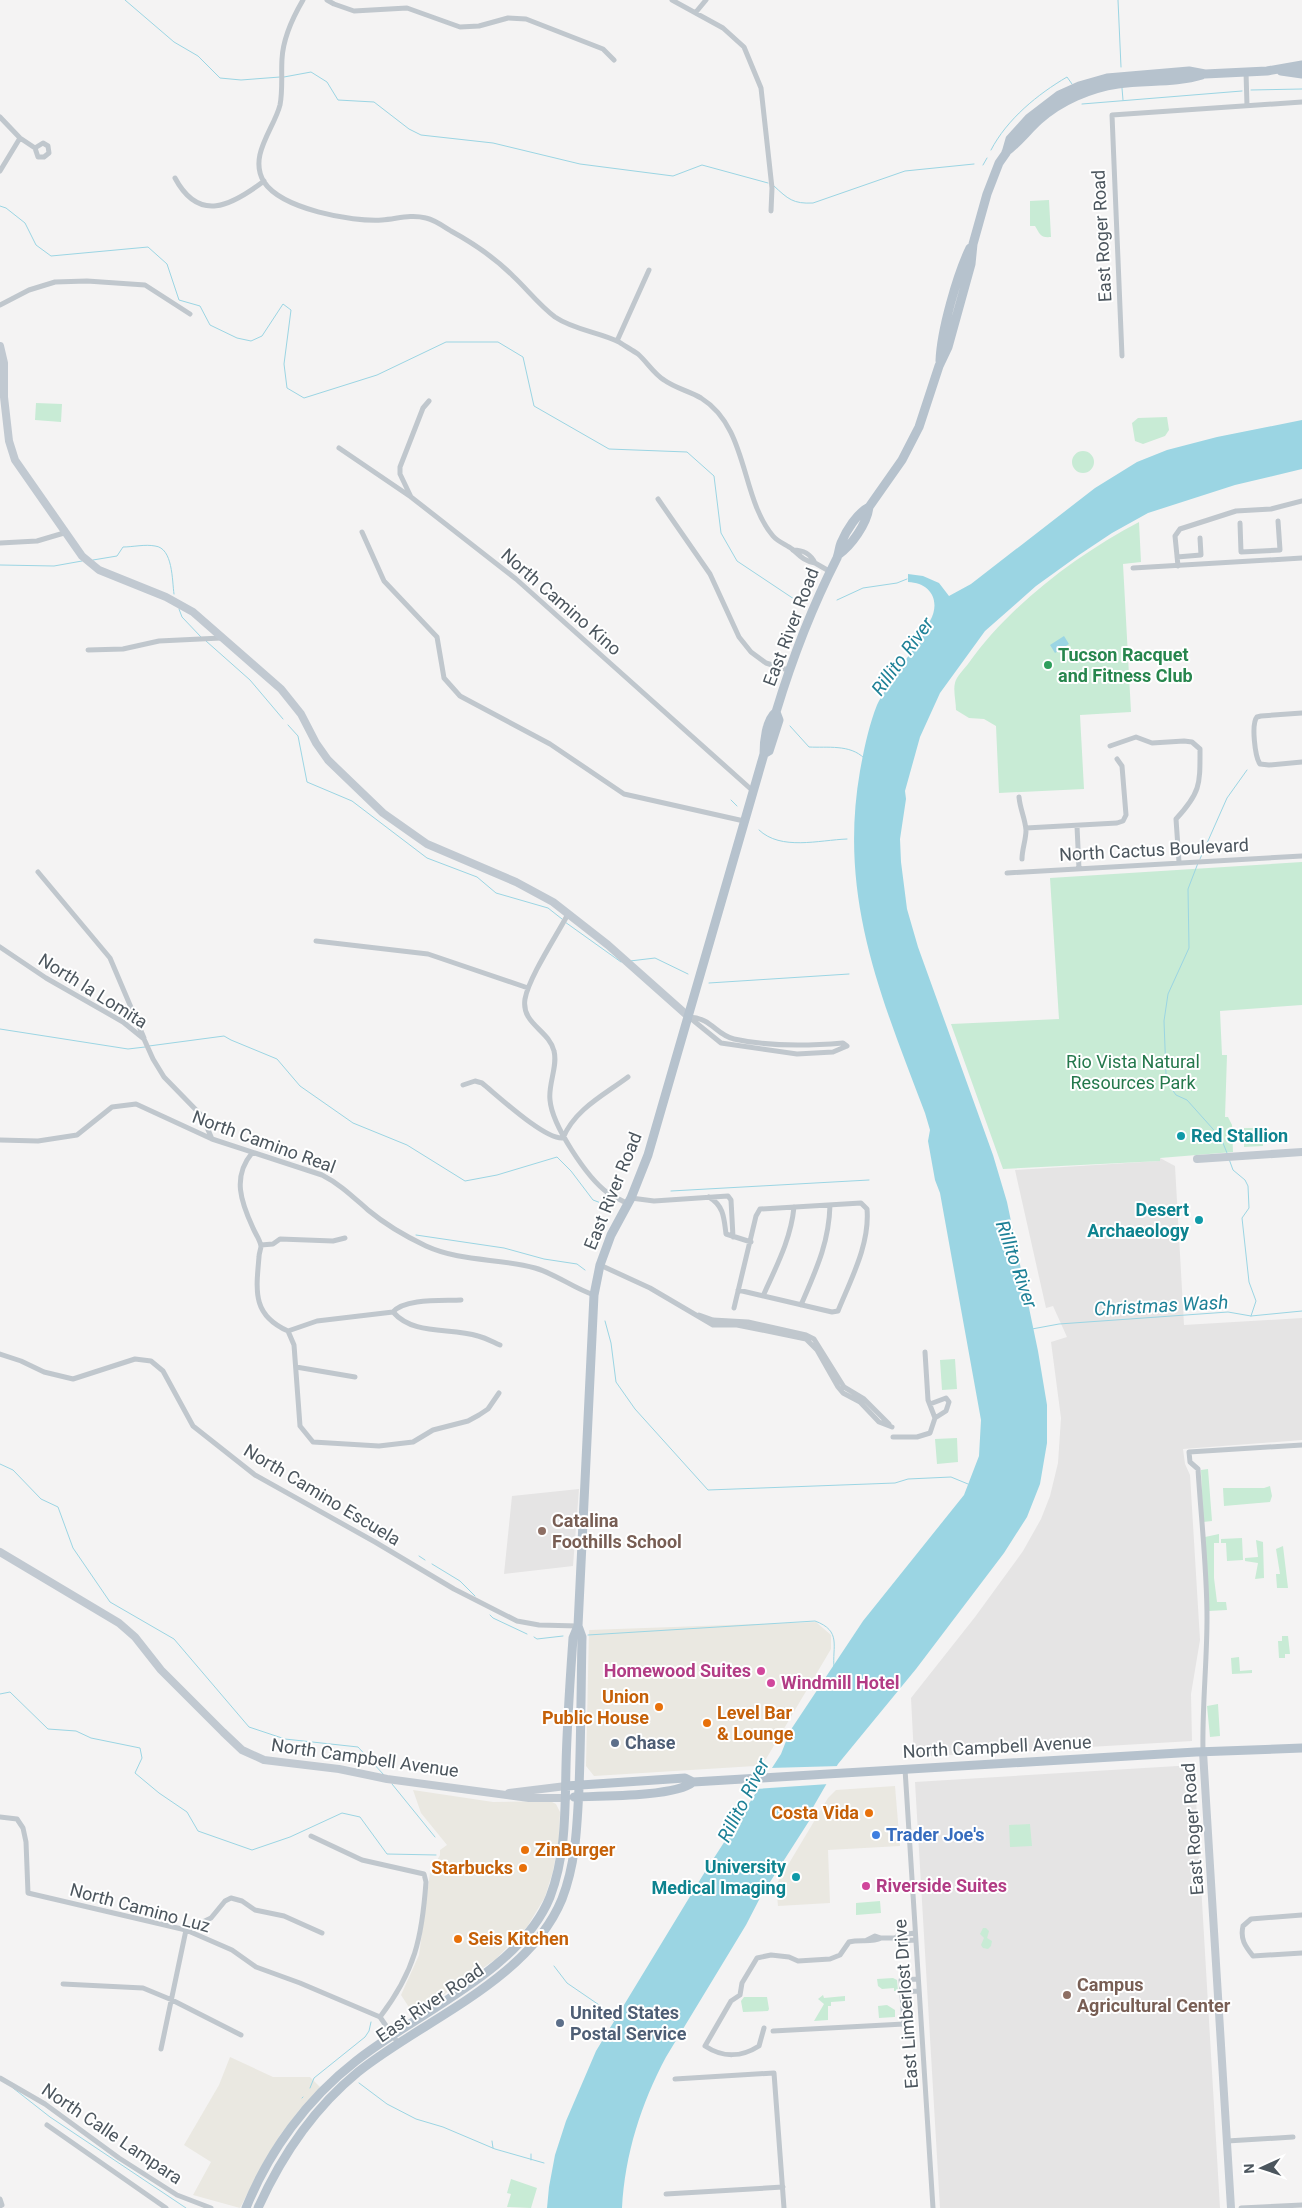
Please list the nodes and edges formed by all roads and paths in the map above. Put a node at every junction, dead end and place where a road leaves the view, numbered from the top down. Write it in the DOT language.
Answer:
graph roads {
  1 [pos="303,0"];
  2 [pos="327,0"];
  3 [pos="672,0"];
  4 [pos="706,0"];
  5 [pos="696,12"];
  6 [pos="614,60"];
  7 [pos="1302,65"];
  8 [pos="1276,70"];
  9 [pos="1246,72"];
  10 [pos="1302,74"];
  11 [pos="1302,102"];
  12 [pos="1247,106"];
  13 [pos="0,117"];
  14 [pos="20,138"];
  15 [pos="35,148"];
  16 [pos="0,171"];
  17 [pos="175,178"];
  18 [pos="264,181"];
  19 [pos="771,211"];
  20 [pos="649,270"];
  21 [pos="0,305"];
  22 [pos="190,314"];
  23 [pos="617,341"];
  24 [pos="0,346"];
  25 [pos="1122,356"];
  26 [pos="429,401"];
  27 [pos="339,448"];
  28 [pos="411,497"];
  29 [pos="658,499"];
  30 [pos="1302,501"];
  31 [pos="1278,521"];
  32 [pos="1240,523"];
  33 [pos="362,532"];
  34 [pos="64,533"];
  35 [pos="1200,538"];
  36 [pos="0,543"];
  37 [pos="1259,551"];
  38 [pos="1177,557"];
  39 [pos="1302,558"];
  40 [pos="1259,561"];
  41 [pos="1178,566"];
  42 [pos="1133,568"];
  43 [pos="829,571"];
  44 [pos="221,638"];
  45 [pos="88,650"];
  46 [pos="788,670"];
  47 [pos="1302,713"];
  48 [pos="1110,746"];
  49 [pos="1117,759"];
  50 [pos="1302,762"];
  51 [pos="753,791"];
  52 [pos="1019,797"];
  53 [pos="744,821"];
  54 [pos="1077,826"];
  55 [pos="1026,828"];
  56 [pos="1302,856"];
  57 [pos="1022,859"];
  58 [pos="1179,862"];
  59 [pos="1080,869"];
  60 [pos="38,872"];
  61 [pos="1007,873"];
  62 [pos="568,914"];
  63 [pos="316,941"];
  64 [pos="0,947"];
  65 [pos="528,988"];
  66 [pos="689,1017"];
  67 [pos="144,1039"];
  68 [pos="628,1077"];
  69 [pos="463,1085"];
  70 [pos="564,1138"];
  71 [pos="212,1139"];
  72 [pos="0,1140"];
  73 [pos="1302,1152"];
  74 [pos="252,1153"];
  75 [pos="1197,1159"];
  76 [pos="708,1197"];
  77 [pos="629,1201"];
  78 [pos="830,1205"];
  79 [pos="794,1207"];
  80 [pos="733,1237"];
  81 [pos="345,1238"];
  82 [pos="751,1242"];
  83 [pos="261,1245"];
  84 [pos="600,1265"];
  85 [pos="738,1290"];
  86 [pos="594,1295"];
  87 [pos="763,1296"];
  88 [pos="461,1300"];
  89 [pos="800,1305"];
  90 [pos="734,1308"];
  91 [pos="393,1312"];
  92 [pos="698,1315"];
  93 [pos="288,1331"];
  94 [pos="500,1346"];
  95 [pos="925,1352"];
  96 [pos="0,1354"];
  97 [pos="296,1367"];
  98 [pos="355,1377"];
  99 [pos="499,1393"];
  100 [pos="930,1404"];
  101 [pos="935,1418"];
  102 [pos="892,1438"];
  103 [pos="1302,1445"];
  104 [pos="0,1552"];
  105 [pos="578,1626"];
  106 [pos="1302,1748"];
  107 [pos="1203,1752"];
  108 [pos="904,1769"];
  109 [pos="693,1782"];
  110 [pos="579,1785"];
  111 [pos="566,1786"];
  112 [pos="502,1794"];
  113 [pos="578,1797"];
  114 [pos="566,1798"];
  115 [pos="0,1817"];
  116 [pos="311,1836"];
  117 [pos="1302,1915"];
  118 [pos="186,1930"];
  119 [pos="322,1932"];
  120 [pos="915,1933"];
  121 [pos="895,1938"];
  122 [pos="915,1940"];
  123 [pos="1302,1953"];
  124 [pos="918,1979"];
  125 [pos="63,1984"];
  126 [pos="919,1991"];
  127 [pos="902,1992"];
  128 [pos="172,2000"];
  129 [pos="380,2017"];
  130 [pos="764,2028"];
  131 [pos="774,2031"];
  132 [pos="393,2034"];
  133 [pos="241,2035"];
  134 [pos="398,2043"];
  135 [pos="161,2049"];
  136 [pos="0,2078"];
  137 [pos="675,2078"];
  138 [pos="47,2125"];
  139 [pos="1293,2137"];
  140 [pos="1227,2141"];
  141 [pos="783,2188"];
  142 [pos="666,2194"];
  143 [pos="0,2199"];
  144 [pos="1302,2205"];
  145 [pos="0,2206"];
  146 [pos="1272,2207"];
  147 [pos="166,2208"];
  148 [pos="211,2208"];
  149 [pos="246,2208"];
  150 [pos="258,2208"];
  151 [pos="784,2208"];
  152 [pos="933,2208"];
  153 [pos="1231,2208"];
  154 [pos="1241,2208"];
  1 -- 18 [label="street"];
  2 -- 6 [label="street"];
  3 -- 5 [label="street"];
  4 -- 5 [label="street"];
  5 -- 19 [label="street"];
  7 -- 8 [label="main road, East River Road"];
  8 -- 9 [label="main road, East River Road"];
  8 -- 10 [label="main road, East River Road"];
  9 -- 12 [label="street"];
  9 -- 43 [label="main road, East River Road"];
  11 -- 12 [label="street"];
  12 -- 25 [label="street, East Roger Road"];
  13 -- 14 [label="street"];
  14 -- 15 [label="street"];
  14 -- 16 [label="street"];
  17 -- 18 [label="street"];
  18 -- 23 [label="street"];
  20 -- 23 [label="street"];
  21 -- 22 [label="street"];
  23 -- 43 [label="street"];
  24 -- 34 [label="street"];
  26 -- 28 [label="street"];
  27 -- 28 [label="street, North Camino Kino"];
  28 -- 51 [label="street, North Camino Kino"];
  29 -- 46 [label="street"];
  30 -- 38 [label="street"];
  31 -- 37 [label="street"];
  32 -- 37 [label="street"];
  33 -- 53 [label="street"];
  34 -- 36 [label="street"];
  34 -- 44 [label="street"];
  35 -- 38 [label="street"];
  37 -- 40 [label="street"];
  38 -- 41 [label="street"];
  39 -- 40 [label="street"];
  40 -- 41 [label="street"];
  41 -- 42 [label="street"];
  43 -- 46 [label="main road, East River Road"];
  44 -- 45 [label="street"];
  44 -- 62 [label="street"];
  46 -- 51 [label="main road, East River Road"];
  47 -- 50 [label="street"];
  48 -- 58 [label="street"];
  49 -- 54 [label="street"];
  51 -- 53 [label="main road, East River Road"];
  52 -- 55 [label="street"];
  53 -- 66 [label="main road, East River Road"];
  54 -- 55 [label="street"];
  54 -- 59 [label="street"];
  55 -- 57 [label="street"];
  56 -- 58 [label="street, North Cactus Boulevard"];
  58 -- 59 [label="street, North Cactus Boulevard"];
  59 -- 61 [label="street, North Cactus Boulevard"];
  60 -- 67 [label="street"];
  62 -- 65 [label="street"];
  62 -- 66 [label="street"];
  63 -- 65 [label="street"];
  64 -- 67 [label="street, North la Lomita"];
  65 -- 70 [label="street"];
  66 -- 66 [label="street"];
  66 -- 77 [label="main road, East River Road"];
  67 -- 71 [label="street, North la Lomita"];
  68 -- 70 [label="street"];
  69 -- 70 [label="street"];
  70 -- 77 [label="street"];
  71 -- 72 [label="street, North Camino Real"];
  71 -- 74 [label="street, North Camino Real"];
  73 -- 75 [label="street"];
  74 -- 83 [label="street"];
  74 -- 86 [label="street, North Camino Real"];
  76 -- 77 [label="street"];
  76 -- 80 [label="street"];
  76 -- 80 [label="street"];
  77 -- 84 [label="main road, East River Road"];
  78 -- 79 [label="street"];
  78 -- 89 [label="street"];
  78 -- 89 [label="street"];
  79 -- 82 [label="street"];
  79 -- 87 [label="street"];
  80 -- 82 [label="street"];
  81 -- 83 [label="street"];
  82 -- 85 [label="street"];
  83 -- 93 [label="street"];
  84 -- 86 [label="main road, East River Road"];
  84 -- 92 [label="street"];
  85 -- 87 [label="street"];
  85 -- 90 [label="street"];
  86 -- 105 [label="main road, East River Road"];
  87 -- 89 [label="street"];
  88 -- 91 [label="street"];
  91 -- 93 [label="street"];
  91 -- 94 [label="street"];
  92 -- 92 [label="street"];
  93 -- 97 [label="street"];
  95 -- 100 [label="street"];
  96 -- 105 [label="street, North Camino Escuela"];
  97 -- 98 [label="street"];
  97 -- 99 [label="street"];
  100 -- 101 [label="street"];
  100 -- 101 [label="street"];
  101 -- 102 [label="street"];
  103 -- 107 [label="street, East Roger Road"];
  104 -- 112 [label="street, North Campbell Avenue"];
  105 -- 110 [label="main road, East River Road"];
  105 -- 111 [label="main road, East River Road"];
  106 -- 107 [label="main road, North Campbell Avenue"];
  107 -- 108 [label="main road, North Campbell Avenue"];
  107 -- 140 [label="street, East Roger Road"];
  108 -- 109 [label="main road, North Campbell Avenue"];
  108 -- 120 [label="street, East Limberlost Drive"];
  109 -- 110 [label="main road, North Campbell Avenue"];
  109 -- 113 [label="main road, North Campbell Avenue"];
  110 -- 111 [label="main road, North Campbell Avenue"];
  110 -- 113 [label="main road, East River Road"];
  111 -- 112 [label="street, North Campbell Avenue"];
  111 -- 114 [label="main road, East River Road"];
  112 -- 114 [label="street, North Campbell Avenue"];
  113 -- 114 [label="main road, North Campbell Avenue"];
  113 -- 134 [label="main road, East River Road"];
  114 -- 132 [label="main road, East River Road"];
  115 -- 118 [label="street, North Camino Luz"];
  116 -- 129 [label="street"];
  117 -- 123 [label="street"];
  118 -- 119 [label="street"];
  118 -- 128 [label="street"];
  118 -- 129 [label="street, North Camino Luz"];
  120 -- 121 [label="street"];
  120 -- 122 [label="street, East Limberlost Drive"];
  121 -- 122 [label="street"];
  121 -- 130 [label="street"];
  122 -- 124 [label="street, East Limberlost Drive"];
  124 -- 126 [label="street, East Limberlost Drive"];
  124 -- 127 [label="street"];
  125 -- 128 [label="street"];
  126 -- 127 [label="street"];
  126 -- 152 [label="street, East Limberlost Drive"];
  127 -- 131 [label="street"];
  128 -- 133 [label="street"];
  128 -- 135 [label="street"];
  129 -- 132 [label="street, North Camino Luz"];
  132 -- 134 [label="street, North Camino Luz"];
  132 -- 149 [label="main road, East River Road"];
  134 -- 150 [label="main road, East River Road"];
  136 -- 148 [label="street, North Calle Lampara"];
  137 -- 141 [label="street"];
  138 -- 147 [label="street, North Calle Lampara"];
  139 -- 140 [label="street"];
  140 -- 153 [label="street, East Roger Road"];
  141 -- 142 [label="street"];
  141 -- 151 [label="street"];
  143 -- 145 [label="street"];
  144 -- 146 [label="street"];
  146 -- 154 [label="street"];
}
